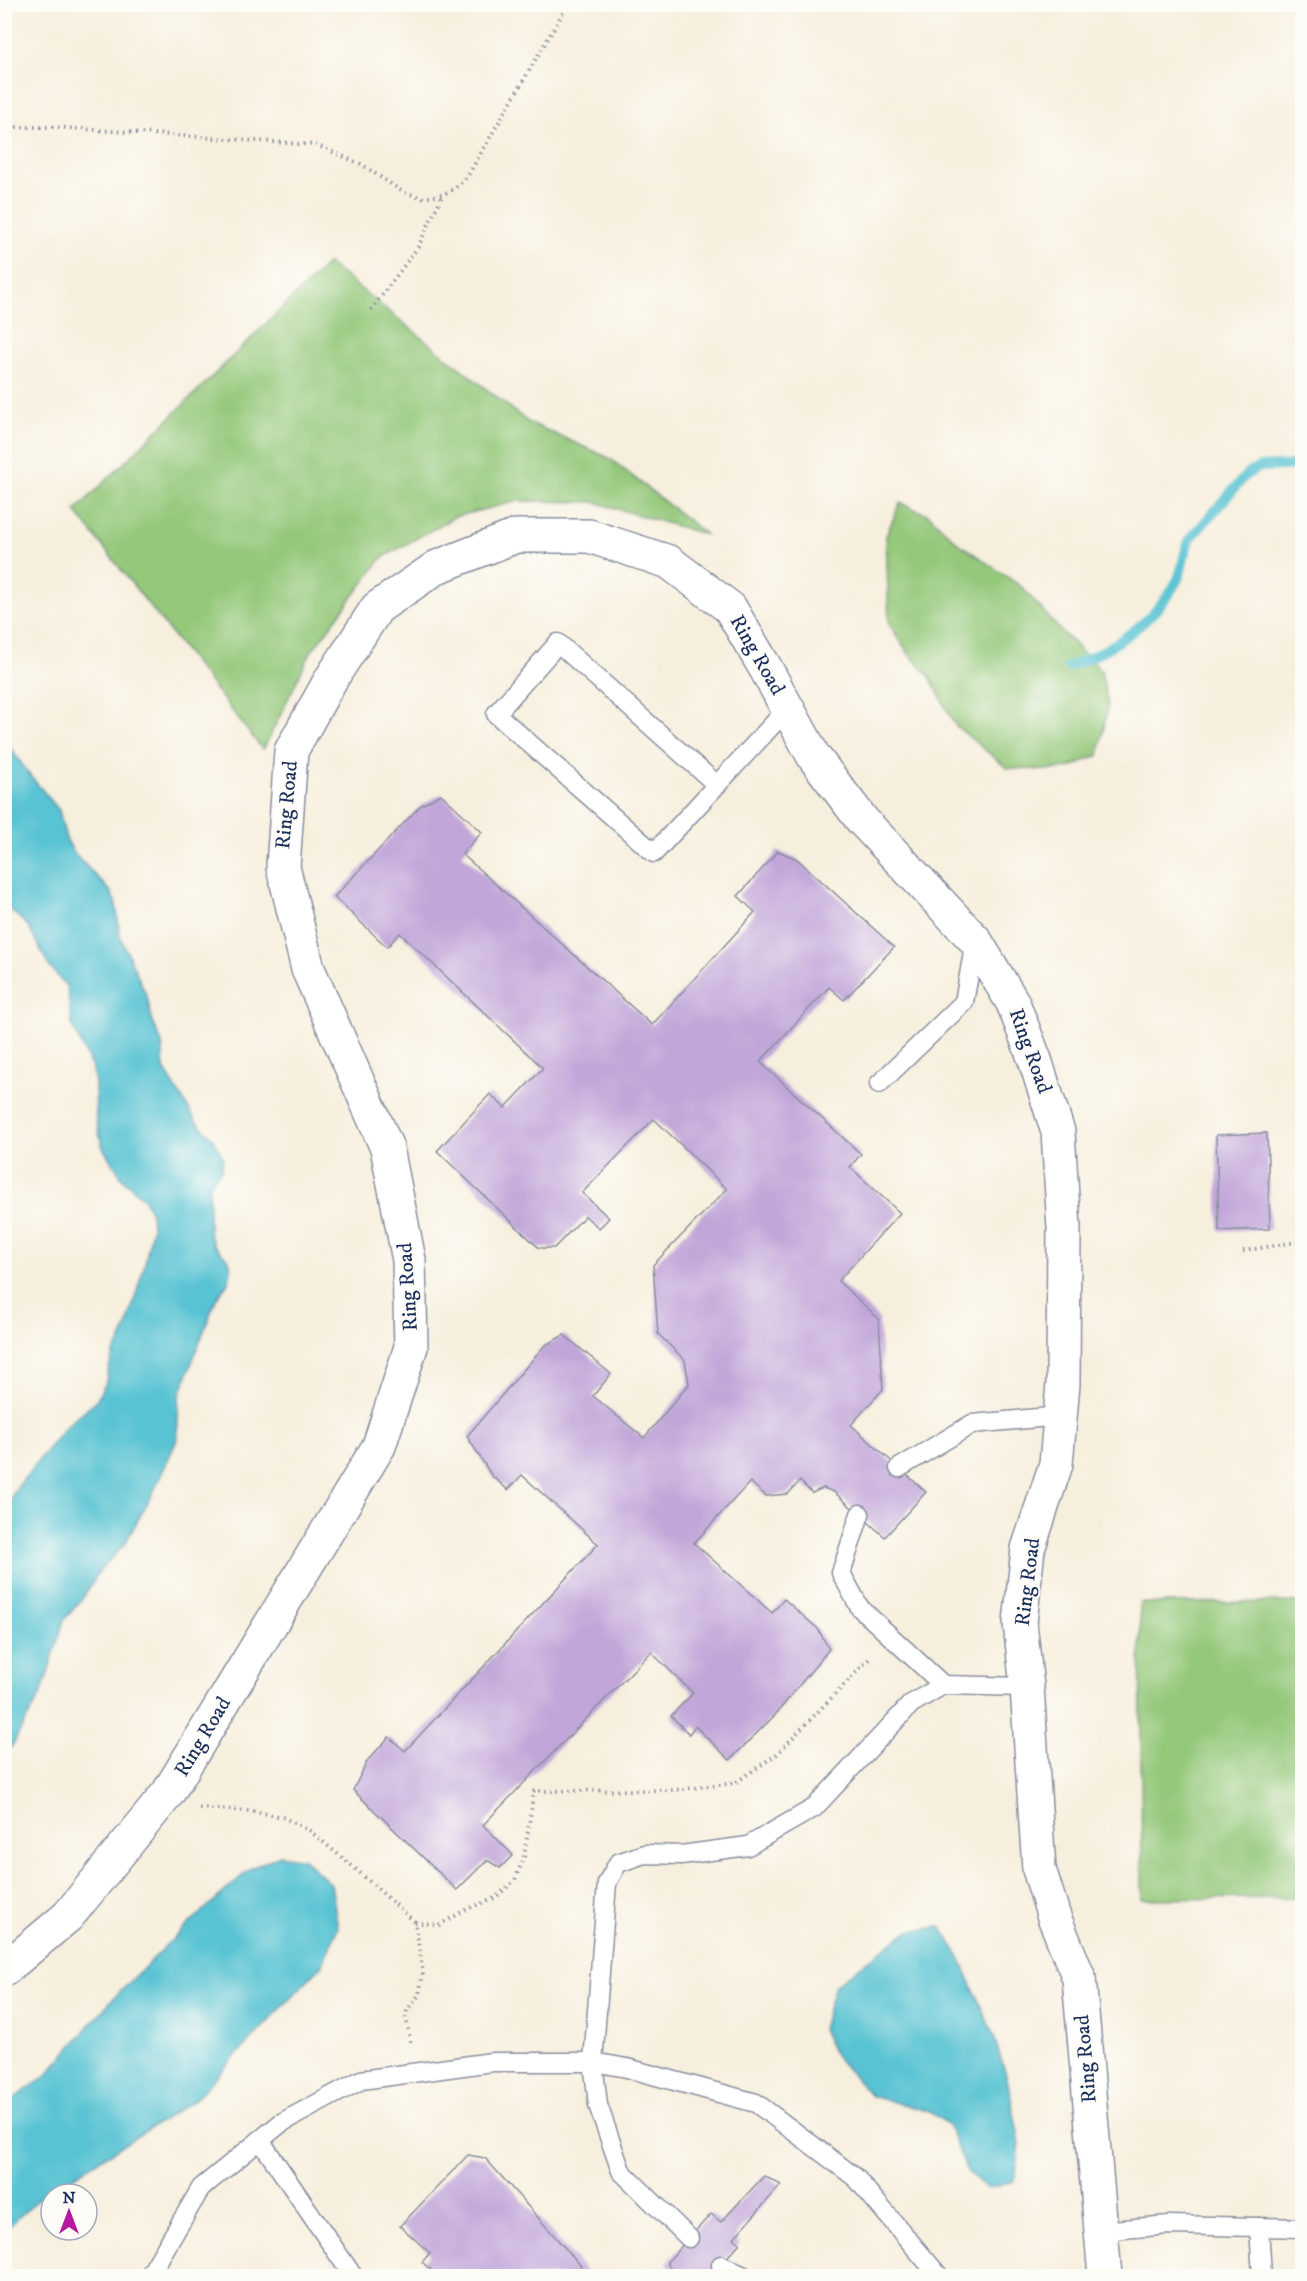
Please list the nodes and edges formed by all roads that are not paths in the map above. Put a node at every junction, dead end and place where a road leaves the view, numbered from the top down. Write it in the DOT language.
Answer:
graph roads {
  1 [pos="788,708"];
  2 [pos="717,785"];
  3 [pos="975,940"];
  4 [pos="879,1084"];
  5 [pos="1060,1416"];
  6 [pos="899,1468"];
  7 [pos="860,1514"];
  8 [pos="943,1685"];
  9 [pos="1027,1687"];
  10 [pos="4,1970"];
  11 [pos="593,2062"];
  12 [pos="260,2140"];
  13 [pos="1259,2227"];
  14 [pos="1302,2228"];
  15 [pos="1101,2231"];
  16 [pos="689,2238"];
  17 [pos="721,2265"];
  18 [pos="149,2277"];
  19 [pos="353,2277"];
  20 [pos="744,2277"];
  21 [pos="939,2277"];
  22 [pos="1105,2277"];
  23 [pos="1262,2277"];
  1 -- 2 [label="lane"];
  1 -- 3 [label="street, Ring Road"];
  1 -- 10 [label="street, Ring Road"];
  2 -- 2 [label="lane"];
  3 -- 4 [label="lane"];
  3 -- 5 [label="street, Ring Road"];
  5 -- 6 [label="lane"];
  5 -- 9 [label="street, Ring Road"];
  7 -- 8 [label="lane"];
  8 -- 9 [label="lane"];
  8 -- 11 [label="lane"];
  9 -- 15 [label="street, Ring Road"];
  11 -- 12 [label="lane"];
  11 -- 16 [label="lane"];
  11 -- 21 [label="lane"];
  12 -- 18 [label="lane"];
  12 -- 19 [label="lane"];
  13 -- 14 [label="lane"];
  13 -- 15 [label="lane"];
  13 -- 23 [label="lane"];
  15 -- 22 [label="street, Ring Road"];
  17 -- 20 [label="lane"];
}
